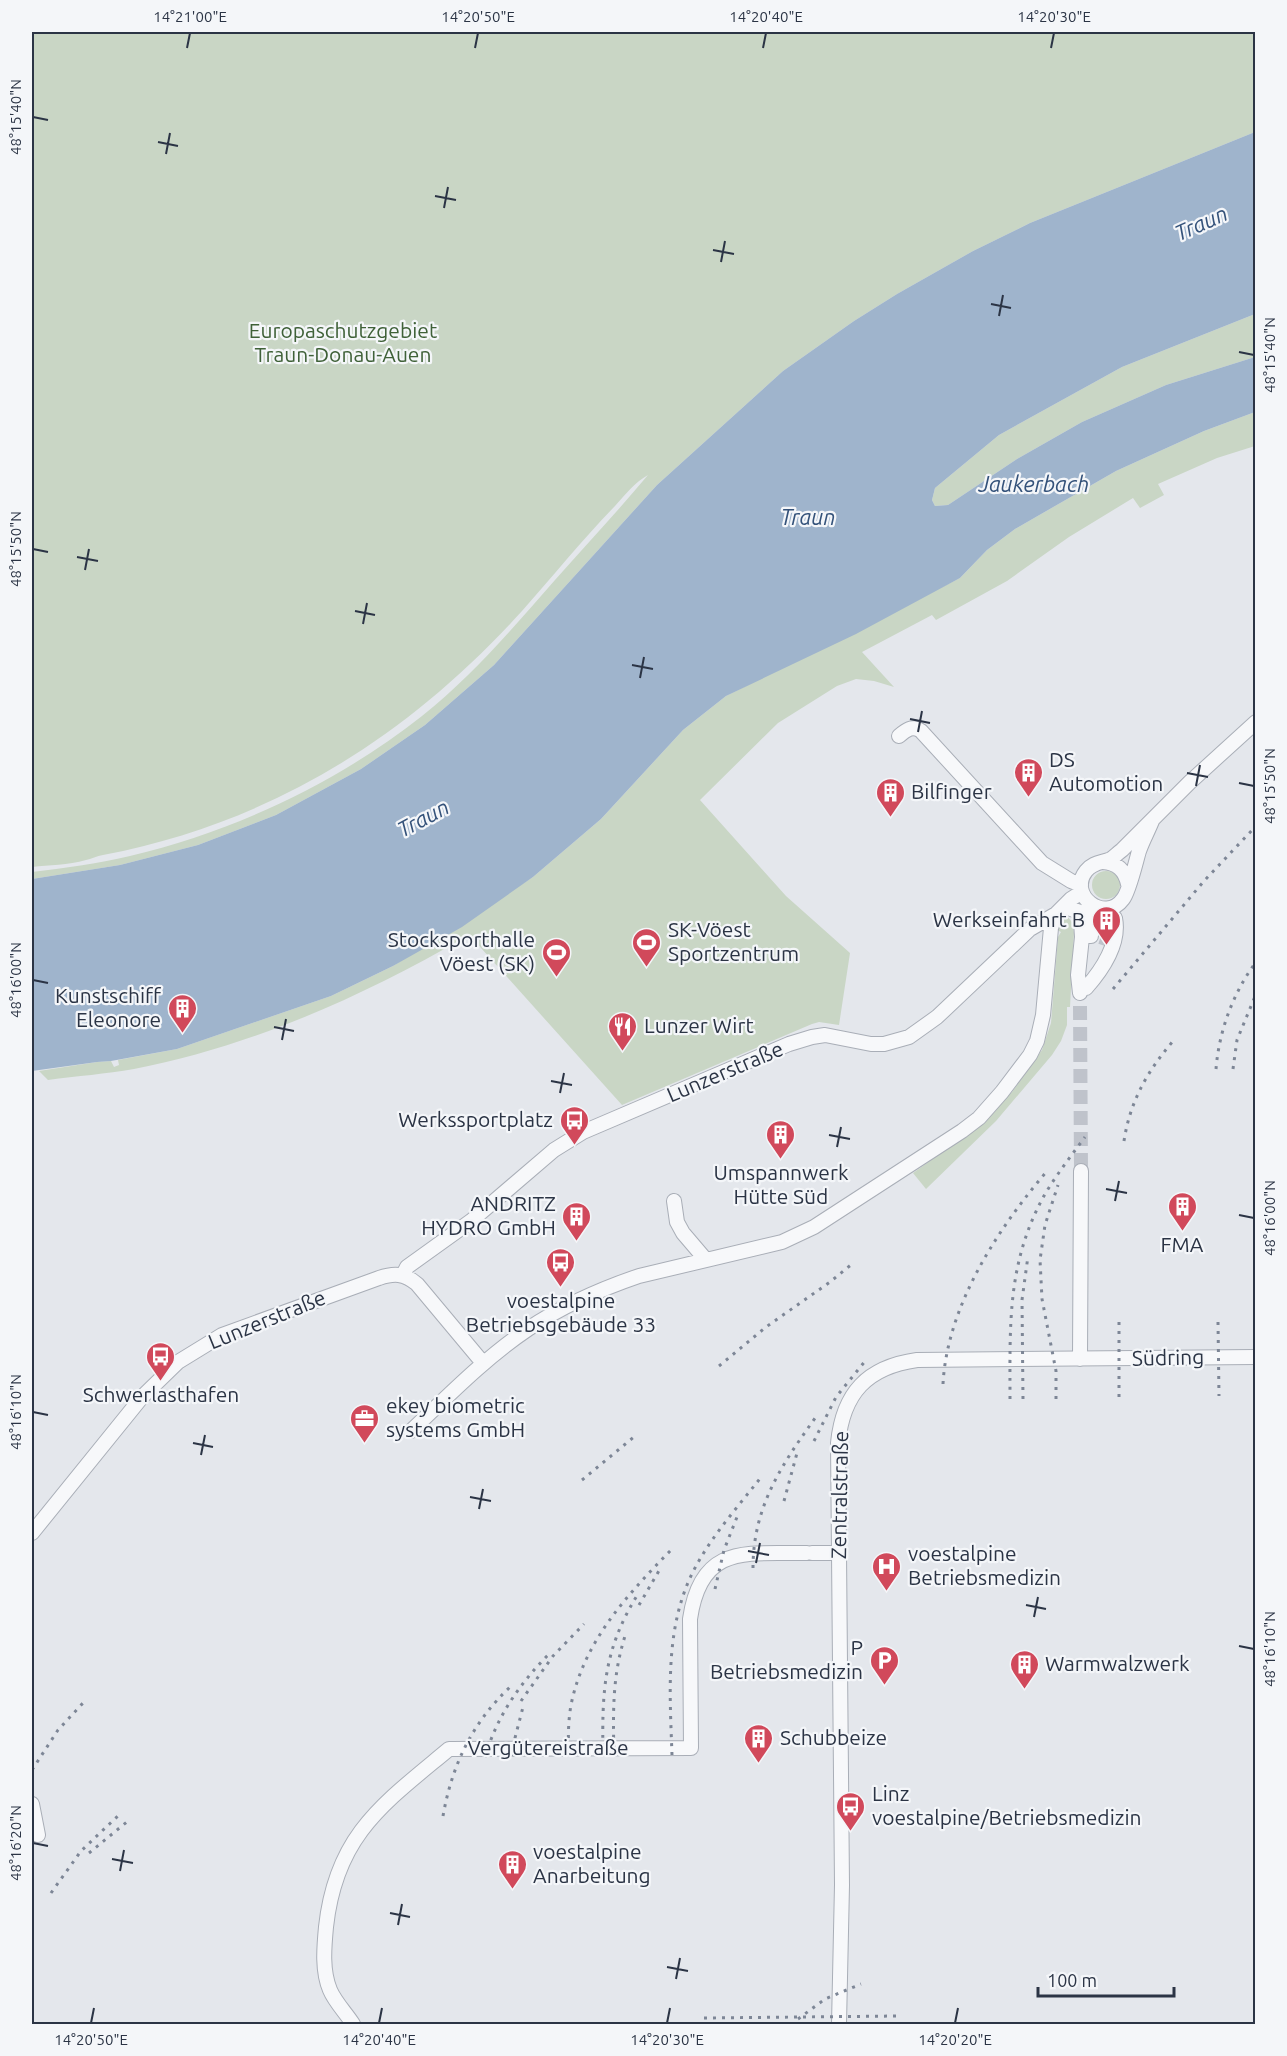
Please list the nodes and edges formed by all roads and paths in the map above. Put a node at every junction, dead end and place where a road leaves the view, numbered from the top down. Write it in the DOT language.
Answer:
graph roads {
  1 [pos="1256,722"];
  2 [pos="899,736"];
  3 [pos="1152,821"];
  4 [pos="1103,862"];
  5 [pos="1128,884"];
  6 [pos="1078,897"];
  7 [pos="1117,911"];
  8 [pos="1083,990"];
  9 [pos="1081,1171"];
  10 [pos="674,1201"];
  11 [pos="706,1260"];
  12 [pos="403,1275"];
  13 [pos="1256,1357"];
  14 [pos="1080,1359"];
  15 [pos="483,1363"];
  16 [pos="411,1431"];
  17 [pos="32,1533"];
  18 [pos="839,1553"];
  19 [pos="32,1804"];
  20 [pos="38,1835"];
  21 [pos="353,2025"];
  22 [pos="839,2025"];
  1 -- 3 [label="street, Lunzerstraße"];
  2 -- 6 [label="street, Lunzerstraße"];
  3 -- 4 [label="street, Lunzerstraße"];
  3 -- 5 [label="street, Lunzerstraße"];
  4 -- 5 [label="street"];
  4 -- 6 [label="street, Lunzerstraße"];
  5 -- 7 [label="street, Lunzerstraße"];
  6 -- 7 [label="street, Lunzerstraße"];
  6 -- 8 [label="street"];
  6 -- 8 [label="street"];
  6 -- 11 [label="street"];
  6 -- 12 [label="street, Lunzerstraße"];
  7 -- 8 [label="street"];
  7 -- 8 [label="street"];
  9 -- 14 [label="street"];
  10 -- 11 [label="street"];
  11 -- 15 [label="street"];
  12 -- 15 [label="street"];
  12 -- 17 [label="street, Lunzerstraße"];
  13 -- 14 [label="street, Südring"];
  14 -- 18 [label="street, Zentralstraße"];
  15 -- 16 [label="street"];
  18 -- 21 [label="street, Vergütereistraße"];
  18 -- 22 [label="street, Zentralstraße"];
  19 -- 20 [label="street"];
}
